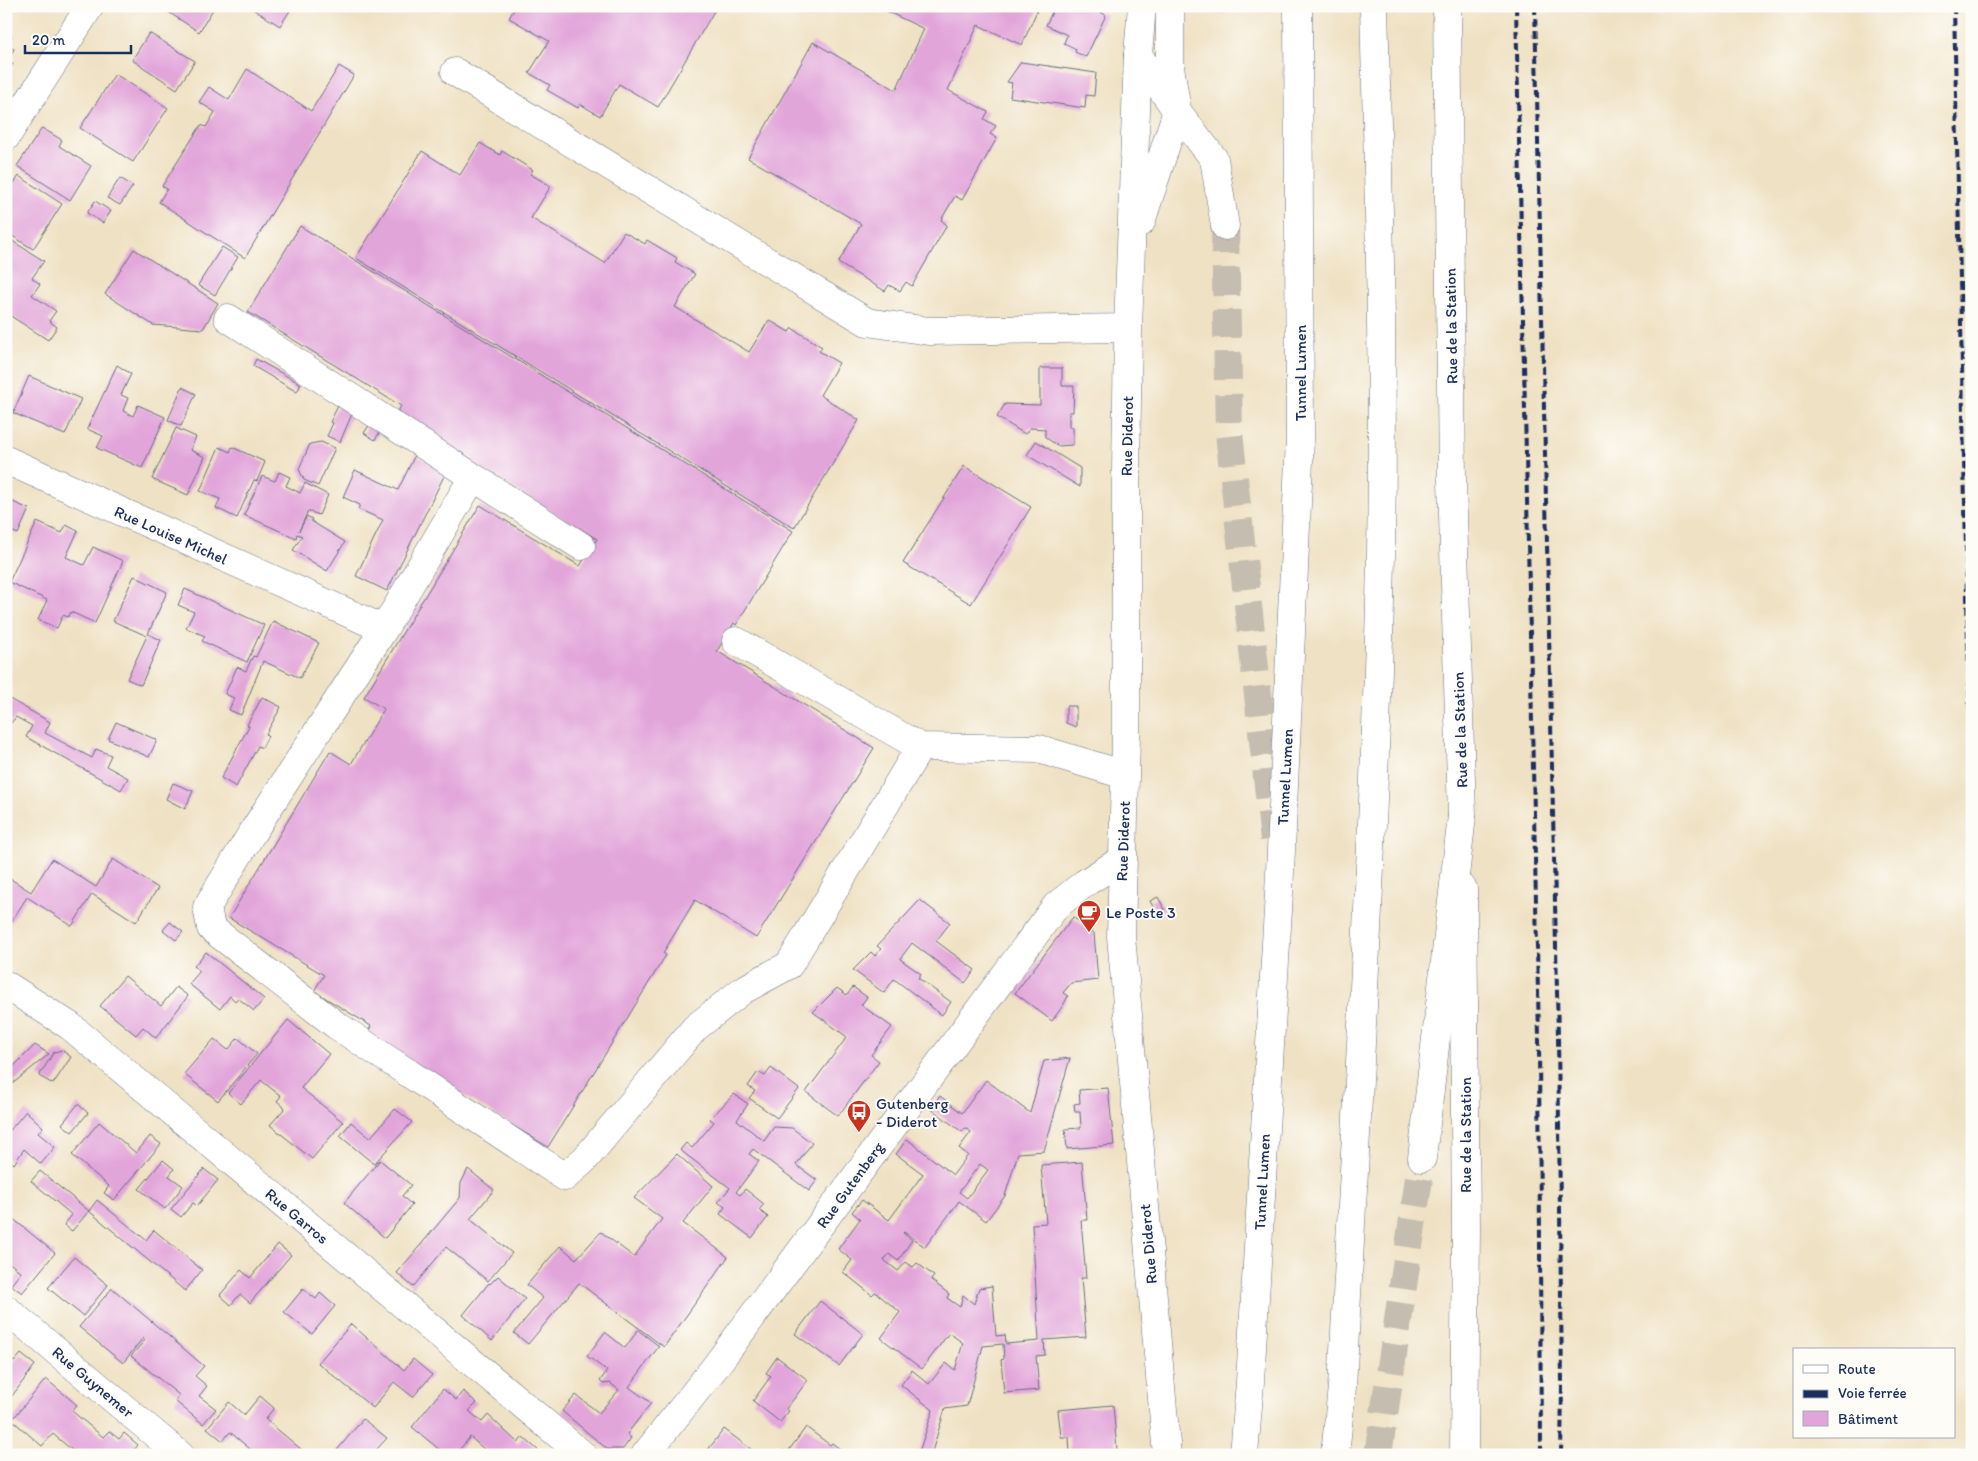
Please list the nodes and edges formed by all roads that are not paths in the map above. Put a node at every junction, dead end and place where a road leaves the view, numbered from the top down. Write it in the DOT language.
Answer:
graph roads {
  1 [pos="1142,6"];
  2 [pos="1170,6"];
  3 [pos="1298,6"];
  4 [pos="1374,6"];
  5 [pos="1447,6"];
  6 [pos="87,7"];
  7 [pos="1138,55"];
  8 [pos="455,72"];
  9 [pos="1177,111"];
  10 [pos="6,137"];
  11 [pos="1225,226"];
  12 [pos="1131,255"];
  13 [pos="228,318"];
  14 [pos="1128,328"];
  15 [pos="6,460"];
  16 [pos="472,477"];
  17 [pos="581,546"];
  18 [pos="384,629"];
  19 [pos="736,640"];
  20 [pos="920,747"];
  21 [pos="1125,775"];
  22 [pos="1462,816"];
  23 [pos="1123,859"];
  24 [pos="6,985"];
  25 [pos="1422,1158"];
  26 [pos="6,1309"];
  27 [pos="180,1455"];
  28 [pos="583,1455"];
  29 [pos="645,1455"];
  30 [pos="1167,1455"];
  31 [pos="1244,1455"];
  32 [pos="1335,1455"];
  33 [pos="1464,1455"];
  1 -- 7 [label="main road, Rue Diderot"];
  2 -- 9 [label="main road, Rue Diderot"];
  3 -- 31 [label="main road, Tunnel Lumen"];
  4 -- 32 [label="main road"];
  5 -- 22 [label="main road, Rue de la Station"];
  6 -- 10 [label="main road"];
  7 -- 9 [label="main road"];
  7 -- 12 [label="main road, Rue Diderot"];
  8 -- 14 [label="main road"];
  9 -- 11 [label="main road"];
  9 -- 12 [label="main road, Rue Diderot"];
  12 -- 14 [label="main road, Rue Diderot"];
  13 -- 16 [label="main road"];
  14 -- 21 [label="main road, Rue Diderot"];
  15 -- 18 [label="main road, Rue Louise Michel"];
  16 -- 17 [label="main road"];
  16 -- 18 [label="main road"];
  18 -- 20 [label="main road"];
  19 -- 20 [label="main road"];
  20 -- 21 [label="main road"];
  21 -- 23 [label="main road, Rue Diderot"];
  22 -- 25 [label="main road"];
  22 -- 33 [label="main road, Rue de la Station"];
  23 -- 29 [label="main road, Rue Gutenberg"];
  23 -- 30 [label="main road, Rue Diderot"];
  24 -- 28 [label="main road, Rue Garros"];
  26 -- 27 [label="main road, Rue Guynemer"];
}
